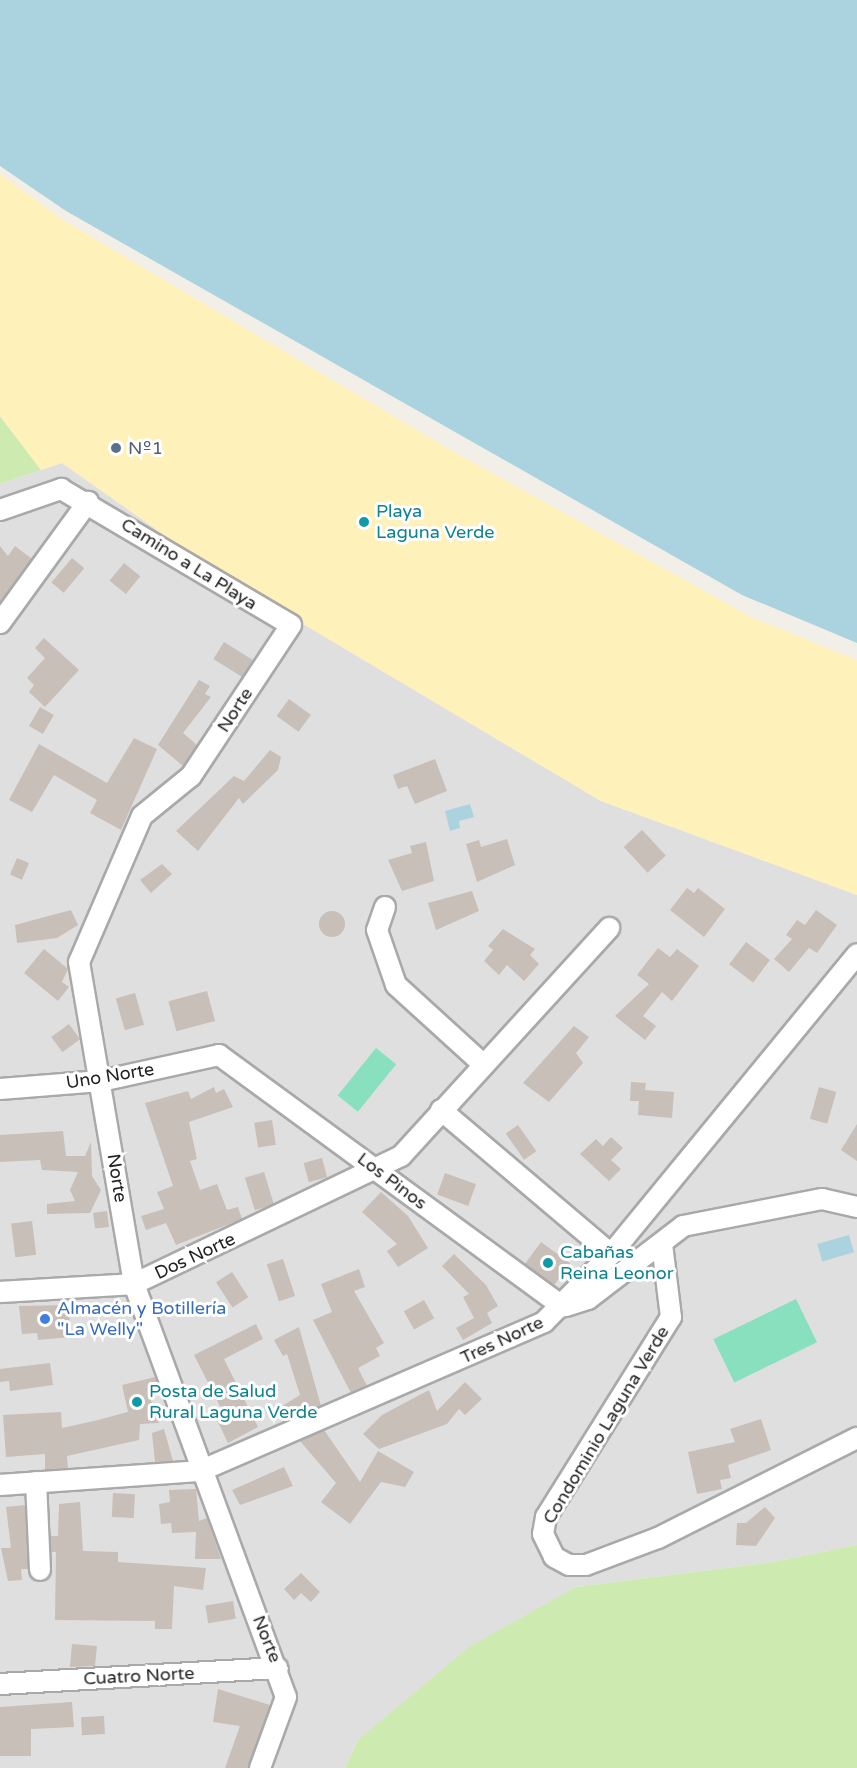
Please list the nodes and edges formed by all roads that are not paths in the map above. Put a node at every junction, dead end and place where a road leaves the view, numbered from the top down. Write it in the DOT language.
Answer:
graph roads {
  1 [pos="88,501"];
  2 [pos="0,510"];
  3 [pos="0,623"];
  4 [pos="291,626"];
  5 [pos="385,907"];
  6 [pos="609,928"];
  7 [pos="857,954"];
  8 [pos="219,1055"];
  9 [pos="484,1065"];
  10 [pos="101,1081"];
  11 [pos="0,1089"];
  12 [pos="441,1110"];
  13 [pos="376,1168"];
  14 [pos="857,1207"];
  15 [pos="662,1244"];
  16 [pos="611,1254"];
  17 [pos="134,1284"];
  18 [pos="0,1292"];
  19 [pos="563,1307"];
  20 [pos="857,1438"];
  21 [pos="200,1471"];
  22 [pos="36,1482"];
  23 [pos="0,1485"];
  24 [pos="40,1570"];
  25 [pos="278,1668"];
  26 [pos="0,1684"];
  27 [pos="260,1768"];
  1 -- 2 [label="street, Camino a La Playa"];
  1 -- 3 [label="street"];
  1 -- 4 [label="street, Camino a La Playa"];
  4 -- 10 [label="street, Norte"];
  5 -- 9 [label="street"];
  6 -- 9 [label="street, Dos Norte"];
  7 -- 16 [label="street, Tres Norte"];
  8 -- 10 [label="street, Uno Norte"];
  8 -- 13 [label="street, Los Pinos"];
  9 -- 12 [label="street, Dos Norte"];
  10 -- 11 [label="street, Uno Norte"];
  10 -- 17 [label="street, Norte"];
  12 -- 13 [label="street, Dos Norte"];
  12 -- 16 [label="street"];
  13 -- 17 [label="street, Dos Norte"];
  13 -- 19 [label="street, Los Pinos"];
  14 -- 15 [label="street"];
  15 -- 19 [label="street"];
  15 -- 20 [label="street, Condominio Laguna Verde"];
  16 -- 19 [label="street, Tres Norte"];
  17 -- 18 [label="street, Dos Norte"];
  17 -- 21 [label="street, Norte"];
  19 -- 21 [label="street, Tres Norte"];
  21 -- 22 [label="street, Tres Norte"];
  21 -- 25 [label="street, Norte"];
  22 -- 23 [label="street, Tres Norte"];
  22 -- 24 [label="street"];
  25 -- 26 [label="street, Cuatro Norte"];
  25 -- 27 [label="street, Norte"];
}
